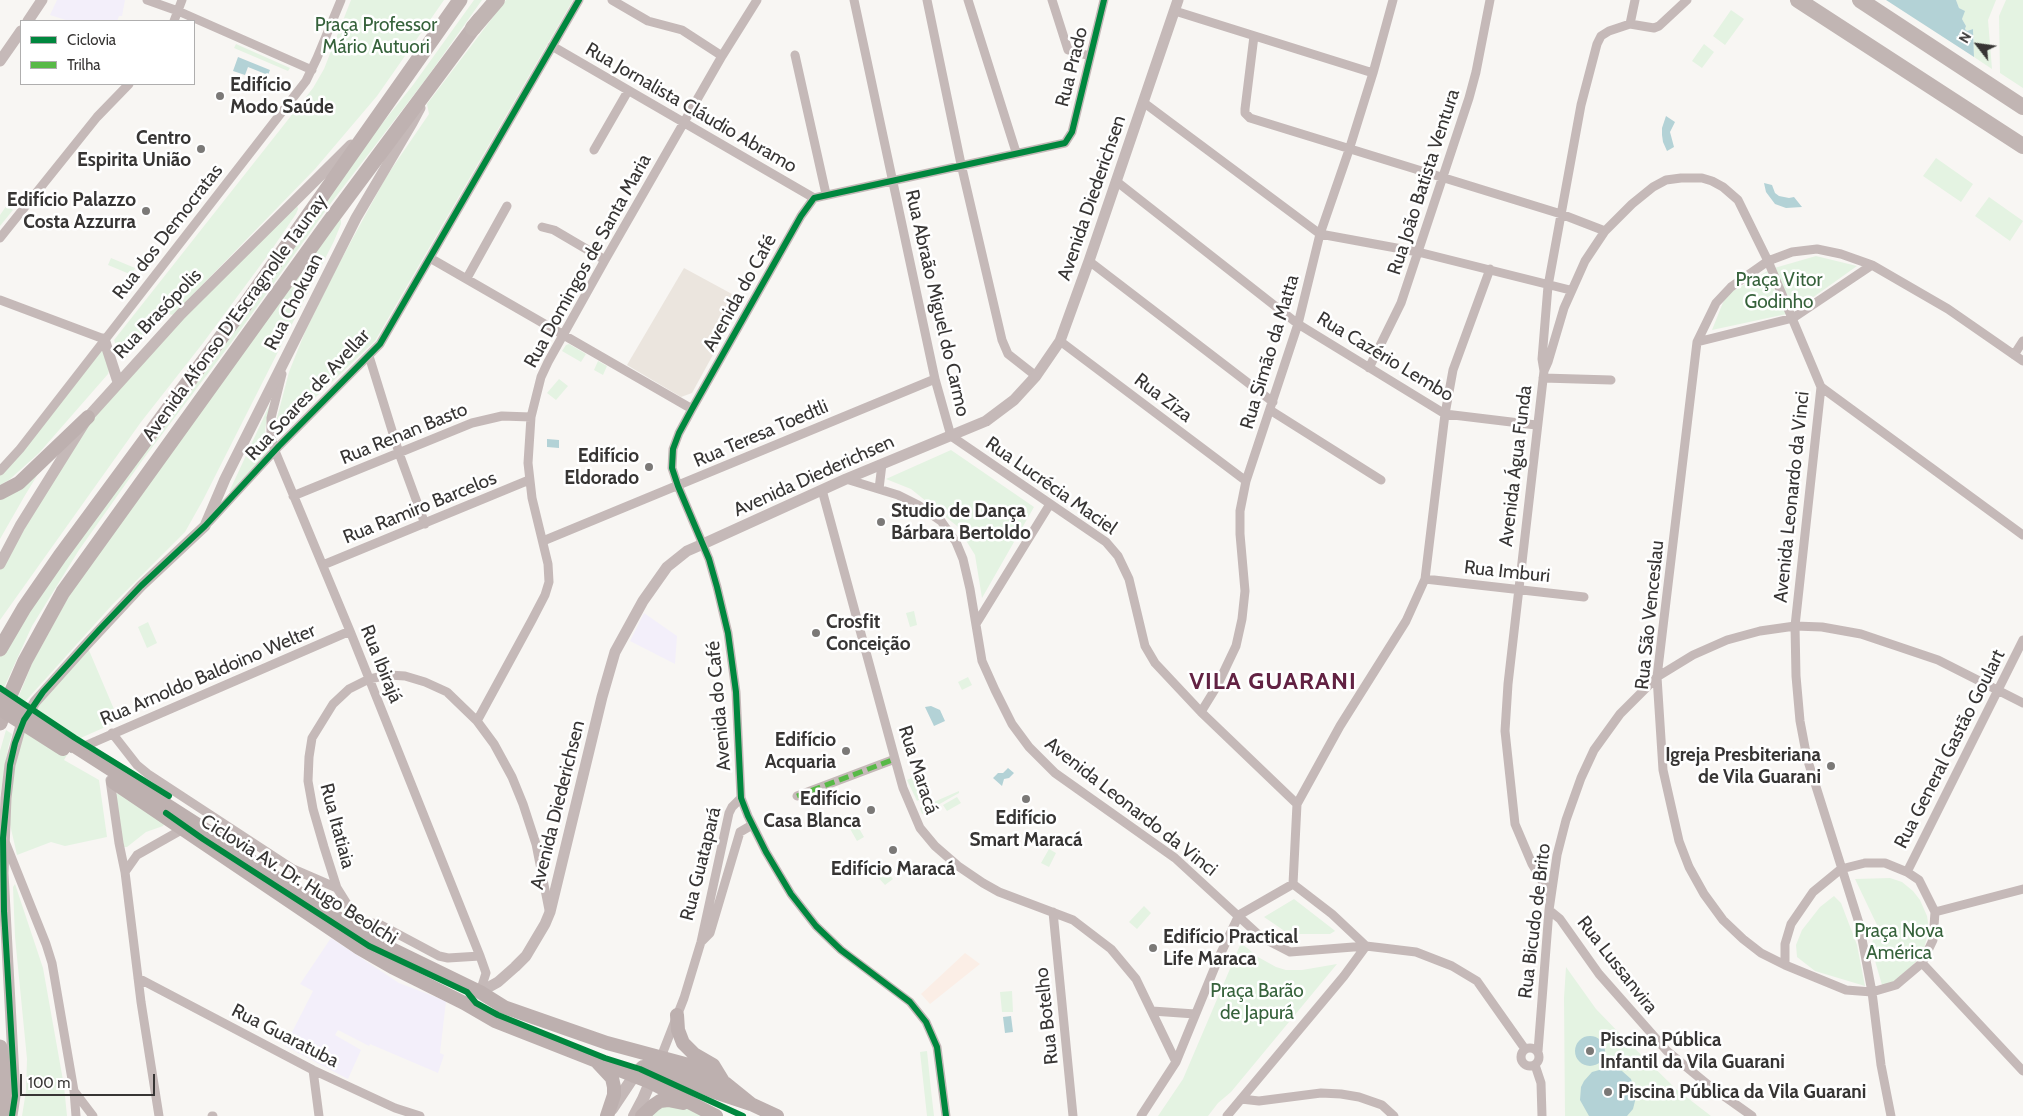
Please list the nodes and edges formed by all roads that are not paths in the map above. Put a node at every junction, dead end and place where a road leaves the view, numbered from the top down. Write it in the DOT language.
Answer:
graph roads {
  1 [pos="42,0"];
  2 [pos="147,0"];
  3 [pos="182,0"];
  4 [pos="341,0"];
  5 [pos="460,0"];
  6 [pos="495,0"];
  7 [pos="579,0"];
  8 [pos="612,0"];
  9 [pos="757,0"];
  10 [pos="854,0"];
  11 [pos="928,0"];
  12 [pos="968,0"];
  13 [pos="1052,0"];
  14 [pos="1104,0"];
  15 [pos="1393,0"];
  16 [pos="1490,0"];
  17 [pos="1635,0"];
  18 [pos="1687,0"];
  19 [pos="1798,0"];
  20 [pos="1860,0"];
  21 [pos="1176,6"];
  22 [pos="178,11"];
  23 [pos="29,20"];
  24 [pos="174,20"];
  25 [pos="1630,24"];
  26 [pos="474,28"];
  27 [pos="20,32"];
  28 [pos="1254,36"];
  29 [pos="552,46"];
  30 [pos="795,55"];
  31 [pos="722,56"];
  32 [pos="1090,56"];
  33 [pos="0,61"];
  34 [pos="312,70"];
  35 [pos="1374,73"];
  36 [pos="128,85"];
  37 [pos="628,91"];
  38 [pos="422,99"];
  39 [pos="1143,102"];
  40 [pos="2023,107"];
  41 [pos="379,117"];
  42 [pos="685,122"];
  43 [pos="2023,146"];
  44 [pos="594,150"];
  45 [pos="1349,150"];
  46 [pos="1016,152"];
  47 [pos="961,164"];
  48 [pos="1441,178"];
  49 [pos="892,181"];
  50 [pos="1116,181"];
  51 [pos="826,194"];
  52 [pos="814,198"];
  53 [pos="507,206"];
  54 [pos="1561,214"];
  55 [pos="542,227"];
  56 [pos="1605,231"];
  57 [pos="1320,234"];
  58 [pos="0,238"];
  59 [pos="1418,252"];
  60 [pos="430,258"];
  61 [pos="605,260"];
  62 [pos="1089,261"];
  63 [pos="1768,261"];
  64 [pos="1872,265"];
  65 [pos="1490,269"];
  66 [pos="467,278"];
  67 [pos="1548,286"];
  68 [pos="1570,290"];
  69 [pos="0,300"];
  70 [pos="1793,318"];
  71 [pos="1298,324"];
  72 [pos="563,334"];
  73 [pos="104,339"];
  74 [pos="1060,341"];
  75 [pos="2023,341"];
  76 [pos="1698,342"];
  77 [pos="291,345"];
  78 [pos="2014,355"];
  79 [pos="370,356"];
  80 [pos="2023,361"];
  81 [pos="1369,368"];
  82 [pos="1543,375"];
  83 [pos="1036,376"];
  84 [pos="935,379"];
  85 [pos="1611,380"];
  86 [pos="118,382"];
  87 [pos="1821,387"];
  88 [pos="1272,406"];
  89 [pos="692,409"];
  90 [pos="1445,414"];
  91 [pos="88,417"];
  92 [pos="531,417"];
  93 [pos="1536,425"];
  94 [pos="951,436"];
  95 [pos="275,451"];
  96 [pos="399,453"];
  97 [pos="882,464"];
  98 [pos="0,471"];
  99 [pos="846,479"];
  100 [pos="529,480"];
  101 [pos="1380,480"];
  102 [pos="1246,482"];
  103 [pos="678,486"];
  104 [pos="879,489"];
  105 [pos="822,490"];
  106 [pos="0,493"];
  107 [pos="293,496"];
  108 [pos="1050,504"];
  109 [pos="425,524"];
  110 [pos="205,526"];
  111 [pos="2023,535"];
  112 [pos="543,541"];
  113 [pos="703,544"];
  114 [pos="0,564"];
  115 [pos="323,564"];
  116 [pos="1425,579"];
  117 [pos="1519,590"];
  118 [pos="1584,597"];
  119 [pos="976,624"];
  120 [pos="1795,626"];
  121 [pos="350,631"];
  122 [pos="2023,640"];
  123 [pos="0,649"];
  124 [pos="1657,677"];
  125 [pos="369,679"];
  126 [pos="1997,689"];
  127 [pos="0,695"];
  128 [pos="2023,703"];
  129 [pos="0,709"];
  130 [pos="1201,712"];
  131 [pos="476,721"];
  132 [pos="0,723"];
  133 [pos="112,733"];
  134 [pos="74,749"];
  135 [pos="895,759"];
  136 [pos="110,780"];
  137 [pos="797,796"];
  138 [pos="741,798"];
  139 [pos="1297,804"];
  140 [pos="752,825"];
  141 [pos="183,829"];
  142 [pos="3,838"];
  143 [pos="234,849"];
  144 [pos="293,869"];
  145 [pos="1841,870"];
  146 [pos="125,872"];
  147 [pos="1907,872"];
  148 [pos="283,883"];
  149 [pos="1293,884"];
  150 [pos="338,888"];
  151 [pos="2023,889"];
  152 [pos="1551,896"];
  153 [pos="1550,910"];
  154 [pos="550,912"];
  155 [pos="1053,912"];
  156 [pos="1935,912"];
  157 [pos="1239,915"];
  158 [pos="357,921"];
  159 [pos="368,938"];
  160 [pos="701,942"];
  161 [pos="1366,946"];
  162 [pos="480,956"];
  163 [pos="1922,963"];
  164 [pos="1785,965"];
  165 [pos="138,978"];
  166 [pos="421,982"];
  167 [pos="480,992"];
  168 [pos="1872,992"];
  169 [pos="1152,1012"];
  170 [pos="1196,1014"];
  171 [pos="677,1015"];
  172 [pos="0,1047"];
  173 [pos="1525,1049"];
  174 [pos="1538,1051"];
  175 [pos="596,1060"];
  176 [pos="659,1062"];
  177 [pos="1176,1062"];
  178 [pos="1535,1065"];
  179 [pos="313,1070"];
  180 [pos="2023,1071"];
  181 [pos="634,1076"];
  182 [pos="650,1082"];
  183 [pos="725,1083"];
  184 [pos="74,1091"];
  185 [pos="1241,1099"];
  186 [pos="751,1104"];
  187 [pos="693,1105"];
  188 [pos="6,1116"];
  189 [pos="12,1116"];
  190 [pos="76,1116"];
  191 [pos="93,1116"];
  192 [pos="159,1116"];
  193 [pos="319,1116"];
  194 [pos="420,1116"];
  195 [pos="607,1116"];
  196 [pos="634,1116"];
  197 [pos="642,1116"];
  198 [pos="716,1116"];
  199 [pos="777,1116"];
  200 [pos="946,1116"];
  201 [pos="1074,1116"];
  202 [pos="1141,1116"];
  203 [pos="1227,1116"];
  204 [pos="1394,1116"];
  205 [pos="1542,1116"];
  206 [pos="1752,1116"];
  207 [pos="1890,1116"];
  1 -- 23 [label="street"];
  2 -- 22 [label="street"];
  3 -- 22 [label="street"];
  4 -- 34 [label="street, Rua dos Democratas"];
  5 -- 41 [label="highway, Avenida Afonso D'Escragnolle Taunay"];
  6 -- 26 [label="highway"];
  7 -- 29 [label="street, Rua Soares de Avellar"];
  8 -- 31 [label="street"];
  9 -- 31 [label="street, Rua Domingos de Santa Maria"];
  10 -- 49 [label="street, Rua Abraão Miguel do Carmo"];
  11 -- 47 [label="street"];
  12 -- 46 [label="street"];
  13 -- 32 [label="street"];
  14 -- 32 [label="street, Rua Prado"];
  15 -- 35 [label="street, Rua Simão da Matta"];
  16 -- 48 [label="street, Rua João Batista Ventura"];
  17 -- 25 [label="street"];
  18 -- 25 [label="street"];
  19 -- 43 [label="highway"];
  20 -- 40 [label="highway"];
  21 -- 28 [label="street"];
  21 -- 39 [label="street, Avenida Diederichsen"];
  22 -- 24 [label="street"];
  22 -- 34 [label="street"];
  25 -- 54 [label="street, Avenida Água Funda"];
  26 -- 38 [label="highway, Avenida Afonso D'Escragnolle Taunay"];
  27 -- 33 [label="street"];
  28 -- 35 [label="street"];
  28 -- 45 [label="street"];
  29 -- 37 [label="street, Rua Jornalista Cláudio Abramo"];
  29 -- 60 [label="street, Rua Soares de Avellar"];
  30 -- 51 [label="street"];
  31 -- 42 [label="street, Rua Domingos de Santa Maria"];
  32 -- 46 [label="street, Rua Prado"];
  34 -- 73 [label="street, Rua dos Democratas"];
  35 -- 45 [label="street, Rua Simão da Matta"];
  36 -- 58 [label="street"];
  37 -- 42 [label="street, Rua Jornalista Cláudio Abramo"];
  37 -- 44 [label="street"];
  38 -- 77 [label="street, Rua Chokuan"];
  38 -- 132 [label="highway, Avenida Afonso D'Escragnolle Taunay"];
  39 -- 50 [label="street, Avenida Diederichsen"];
  39 -- 57 [label="street"];
  41 -- 86 [label="street, Rua Brasópolis"];
  41 -- 123 [label="highway, Avenida Afonso D'Escragnolle Taunay"];
  42 -- 52 [label="street, Rua Jornalista Cláudio Abramo"];
  42 -- 61 [label="street, Rua Domingos de Santa Maria"];
  45 -- 48 [label="street"];
  45 -- 57 [label="street, Rua Simão da Matta"];
  46 -- 47 [label="street"];
  47 -- 49 [label="street"];
  47 -- 83 [label="street"];
  48 -- 54 [label="street"];
  48 -- 59 [label="street, Rua João Batista Ventura"];
  49 -- 51 [label="street"];
  49 -- 84 [label="street, Rua Abraão Miguel do Carmo"];
  50 -- 62 [label="street, Avenida Diederichsen"];
  50 -- 71 [label="street, Rua Cazério Lembo"];
  51 -- 52 [label="street"];
  52 -- 89 [label="street, Avenida do Café"];
  53 -- 66 [label="street"];
  54 -- 56 [label="street"];
  54 -- 67 [label="street, Avenida Água Funda"];
  55 -- 61 [label="street"];
  56 -- 63 [label="street, Avenida Leonardo da Vinci"];
  56 -- 68 [label="street, Avenida Leonardo da Vinci"];
  57 -- 59 [label="street"];
  57 -- 71 [label="street, Rua Simão da Matta"];
  59 -- 65 [label="street"];
  59 -- 81 [label="street, Rua João Batista Ventura"];
  60 -- 66 [label="street"];
  60 -- 79 [label="street, Rua Soares de Avellar"];
  61 -- 72 [label="street, Rua Domingos de Santa Maria"];
  62 -- 74 [label="street, Avenida Diederichsen"];
  62 -- 88 [label="street"];
  63 -- 64 [label="street"];
  63 -- 70 [label="street, Avenida Leonardo da Vinci"];
  63 -- 76 [label="street"];
  64 -- 70 [label="street"];
  64 -- 78 [label="street"];
  65 -- 67 [label="street"];
  65 -- 90 [label="street"];
  66 -- 72 [label="street"];
  67 -- 68 [label="street"];
  67 -- 82 [label="street, Avenida Água Funda"];
  68 -- 82 [label="street, Avenida Leonardo da Vinci"];
  69 -- 73 [label="street"];
  70 -- 76 [label="street"];
  70 -- 87 [label="street, Avenida Leonardo da Vinci"];
  71 -- 81 [label="street, Rua Cazério Lembo"];
  71 -- 88 [label="street, Rua Simão da Matta"];
  72 -- 89 [label="street"];
  72 -- 92 [label="street, Rua Domingos de Santa Maria"];
  73 -- 86 [label="street"];
  73 -- 98 [label="street, Rua dos Democratas"];
  74 -- 83 [label="street, Avenida Diederichsen"];
  74 -- 102 [label="street, Rua Ziza"];
  75 -- 78 [label="street"];
  76 -- 124 [label="street, Rua São Venceslau"];
  77 -- 95 [label="street, Rua Ibirajá"];
  77 -- 110 [label="street, Rua Chokuan"];
  78 -- 80 [label="street"];
  79 -- 95 [label="street, Rua Soares de Avellar"];
  79 -- 96 [label="street"];
  81 -- 90 [label="street, Rua Cazério Lembo"];
  82 -- 85 [label="street"];
  82 -- 93 [label="street, Avenida Água Funda"];
  83 -- 94 [label="street, Avenida Diederichsen"];
  84 -- 94 [label="street, Rua Abraão Miguel do Carmo"];
  84 -- 103 [label="street, Rua Teresa Toedtli"];
  86 -- 91 [label="street, Rua Brasópolis"];
  87 -- 111 [label="street"];
  87 -- 120 [label="street, Avenida Leonardo da Vinci"];
  88 -- 101 [label="street"];
  88 -- 102 [label="street, Rua Simão da Matta"];
  89 -- 103 [label="street, Avenida do Café"];
  90 -- 93 [label="street, Rua Cazério Lembo"];
  90 -- 116 [label="street"];
  91 -- 106 [label="main road"];
  91 -- 114 [label="street, Rua Brasópolis"];
  92 -- 96 [label="street, Rua Renan Basto"];
  92 -- 100 [label="street, Rua Domingos de Santa Maria"];
  93 -- 117 [label="street, Avenida Água Funda"];
  94 -- 97 [label="street, Avenida Diederichsen"];
  94 -- 108 [label="street, Rua Lucrécia Maciel"];
  95 -- 107 [label="street, Rua Ibirajá"];
  95 -- 110 [label="street, Rua Soares de Avellar"];
  96 -- 107 [label="street, Rua Renan Basto"];
  96 -- 109 [label="street"];
  97 -- 99 [label="street, Avenida Diederichsen"];
  97 -- 104 [label="street"];
  99 -- 104 [label="street, Avenida Leonardo da Vinci"];
  99 -- 105 [label="street, Avenida Diederichsen"];
  100 -- 109 [label="street, Rua Ramiro Barcelos"];
  100 -- 112 [label="street, Rua Domingos de Santa Maria"];
  102 -- 130 [label="street, Rua Simão da Matta"];
  103 -- 112 [label="street, Rua Teresa Toedtli"];
  103 -- 113 [label="street, Avenida do Café"];
  104 -- 119 [label="street, Avenida Leonardo da Vinci"];
  105 -- 113 [label="street, Avenida Diederichsen"];
  105 -- 135 [label="street, Rua Maracá"];
  107 -- 115 [label="street, Rua Ibirajá"];
  108 -- 119 [label="street"];
  108 -- 130 [label="street, Rua Lucrécia Maciel"];
  109 -- 115 [label="street, Rua Ramiro Barcelos"];
  110 -- 142 [label="street, Rua Soares de Avellar"];
  112 -- 131 [label="street, Rua Domingos de Santa Maria"];
  113 -- 138 [label="street, Avenida do Café"];
  113 -- 154 [label="street, Avenida Diederichsen"];
  115 -- 121 [label="street, Rua Ibirajá"];
  116 -- 117 [label="street, Rua Imburi"];
  116 -- 139 [label="street"];
  117 -- 118 [label="street, Rua Imburi"];
  117 -- 152 [label="street, Avenida Água Funda"];
  119 -- 157 [label="street, Avenida Leonardo da Vinci"];
  120 -- 124 [label="street, Rua Bicudo de Brito"];
  120 -- 126 [label="street, Rua Bicudo de Brito"];
  120 -- 145 [label="street, Avenida Leonardo da Vinci"];
  121 -- 125 [label="street, Rua Ibirajá"];
  121 -- 133 [label="street, Rua Arnoldo Baldoino Welter"];
  122 -- 126 [label="street, Rua General Gastão Goulart"];
  124 -- 152 [label="street, Rua Bicudo de Brito"];
  124 -- 164 [label="street, Rua São Venceslau"];
  125 -- 131 [label="street, Rua Itatiaia"];
  125 -- 150 [label="street, Rua Itatiaia"];
  125 -- 162 [label="street, Rua Ibirajá"];
  126 -- 128 [label="street, Rua Bicudo de Brito"];
  126 -- 147 [label="street, Rua General Gastão Goulart"];
  127 -- 134 [label="main road, bridge"];
  129 -- 134 [label="main road, bridge"];
  130 -- 139 [label="street, Rua Lucrécia Maciel"];
  131 -- 154 [label="street, Rua Itatiaia"];
  133 -- 134 [label="street, Rua Arnoldo Baldoino Welter"];
  133 -- 144 [label="street"];
  134 -- 136 [label="main road"];
  134 -- 143 [label="main road"];
  135 -- 137 [label="street"];
  135 -- 155 [label="street, Rua Maracá"];
  136 -- 141 [label="main road"];
  136 -- 146 [label="street"];
  138 -- 140 [label="street, Avenida do Café"];
  138 -- 160 [label="street, Rua Guatapará"];
  139 -- 149 [label="street"];
  140 -- 160 [label="street, Rua Guatapará"];
  140 -- 200 [label="street, Avenida do Café"];
  141 -- 143 [label="main road"];
  141 -- 146 [label="street"];
  141 -- 166 [label="main road"];
  142 -- 184 [label="street"];
  142 -- 189 [label="street, Rua Soares de Avellar"];
  143 -- 148 [label="main road"];
  144 -- 148 [label="street"];
  144 -- 150 [label="street"];
  145 -- 147 [label="street"];
  145 -- 164 [label="street"];
  145 -- 168 [label="street, Avenida Leonardo da Vinci"];
  146 -- 165 [label="street"];
  147 -- 156 [label="street"];
  148 -- 159 [label="main road"];
  149 -- 157 [label="street"];
  149 -- 161 [label="street"];
  150 -- 158 [label="street, Rua Itatiaia"];
  151 -- 156 [label="street"];
  152 -- 153 [label="street, Rua Bicudo de Brito"];
  153 -- 174 [label="street, Rua Bicudo de Brito"];
  153 -- 206 [label="street, Rua Lussanvira"];
  154 -- 167 [label="street, Avenida Diederichsen"];
  155 -- 169 [label="street, Rua Maracá"];
  155 -- 201 [label="street, Rua Botelho"];
  156 -- 163 [label="street"];
  157 -- 161 [label="street, Avenida Leonardo da Vinci"];
  157 -- 170 [label="street"];
  158 -- 159 [label="street, Rua Itatiaia"];
  158 -- 162 [label="street"];
  159 -- 167 [label="main road"];
  160 -- 171 [label="street, Rua Guatapará"];
  161 -- 173 [label="street, Avenida Leonardo da Vinci"];
  161 -- 185 [label="street"];
  162 -- 167 [label="street, Rua Ibirajá"];
  163 -- 168 [label="street"];
  163 -- 180 [label="street"];
  164 -- 168 [label="street"];
  165 -- 179 [label="street, Rua Guaratuba"];
  165 -- 192 [label="street"];
  166 -- 167 [label="main road"];
  166 -- 175 [label="main road"];
  167 -- 176 [label="main road"];
  168 -- 207 [label="street, Avenida Leonardo da Vinci"];
  169 -- 170 [label="street"];
  169 -- 177 [label="street, Rua Maracá"];
  170 -- 177 [label="street"];
  171 -- 176 [label="street, Rua Guatapará"];
  171 -- 183 [label="main road"];
  172 -- 188 [label="highway"];
  173 -- 174 [label="street"];
  173 -- 178 [label="street"];
  174 -- 178 [label="street"];
  175 -- 181 [label="main road"];
  175 -- 195 [label="main road"];
  176 -- 181 [label="main road"];
  176 -- 182 [label="main road, Rua Guatapará"];
  176 -- 183 [label="main road"];
  176 -- 186 [label="main road"];
  177 -- 202 [label="street"];
  178 -- 205 [label="street"];
  179 -- 193 [label="street"];
  179 -- 194 [label="street, Rua Guaratuba"];
  181 -- 182 [label="main road"];
  181 -- 195 [label="main road"];
  182 -- 187 [label="main road"];
  182 -- 196 [label="main road, Rua Guatapará"];
  183 -- 186 [label="main road"];
  184 -- 190 [label="street"];
  184 -- 191 [label="street"];
  185 -- 203 [label="street"];
  185 -- 204 [label="street"];
  186 -- 199 [label="main road"];
  187 -- 197 [label="main road"];
  187 -- 198 [label="main road"];
}
